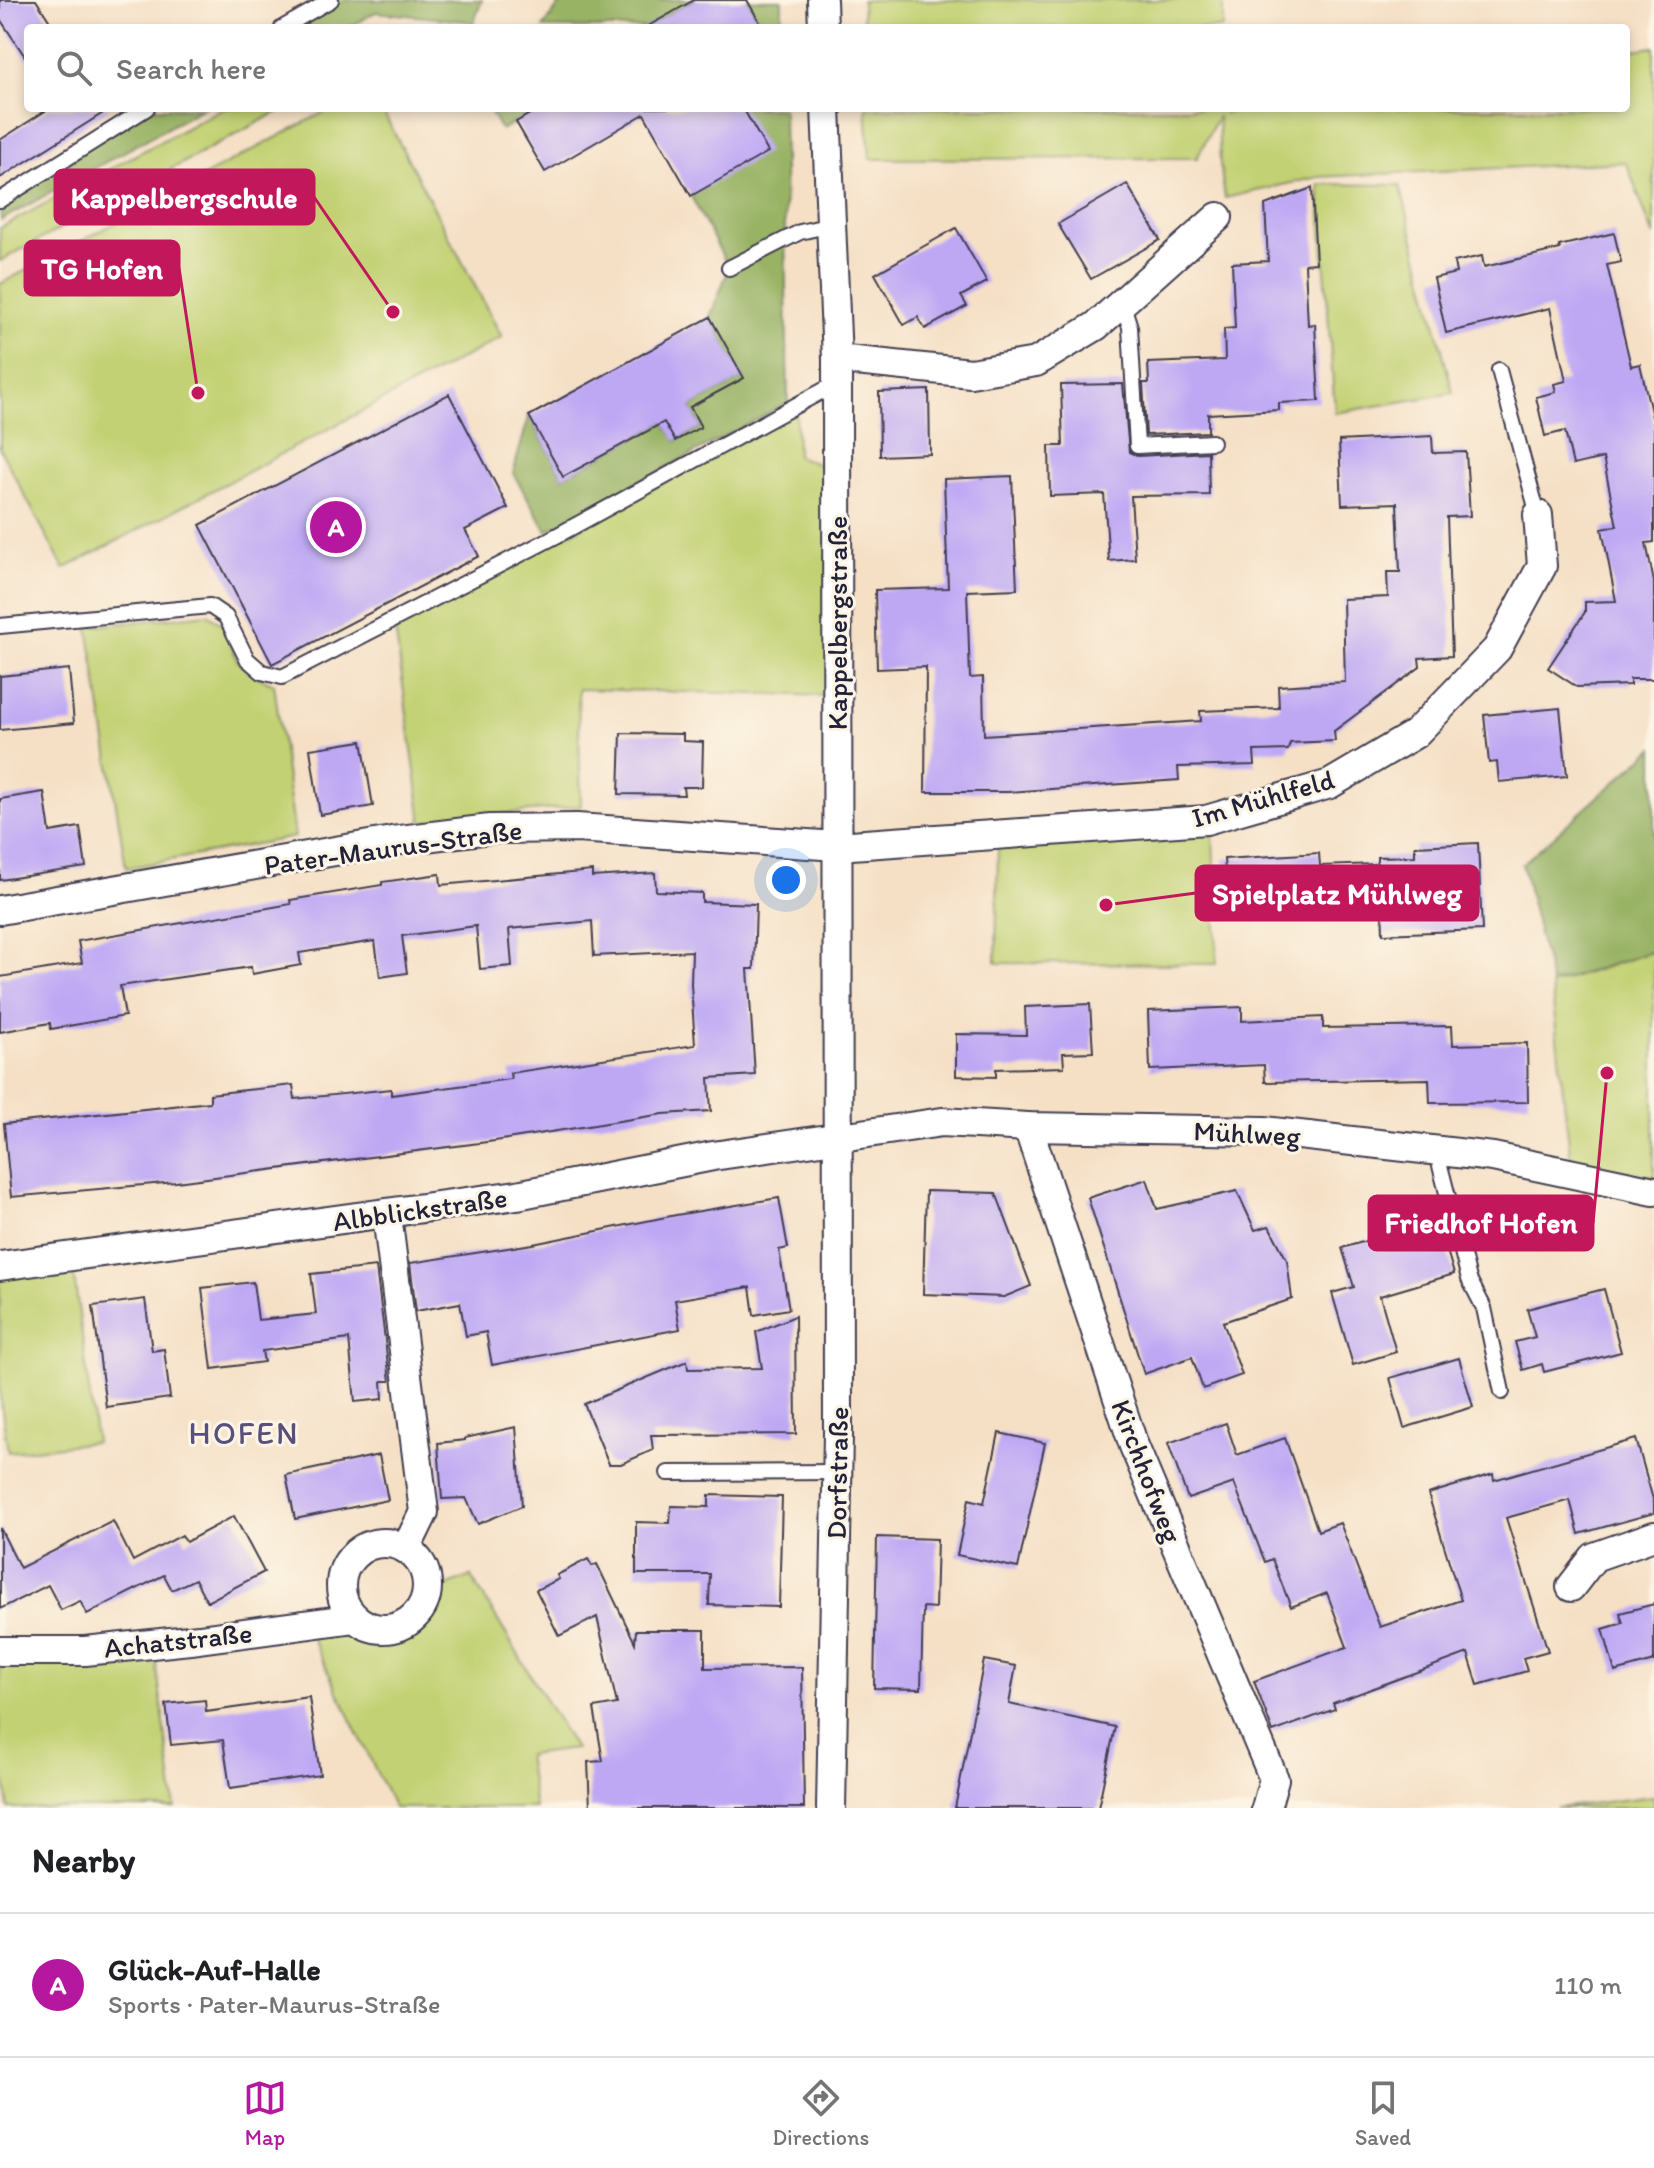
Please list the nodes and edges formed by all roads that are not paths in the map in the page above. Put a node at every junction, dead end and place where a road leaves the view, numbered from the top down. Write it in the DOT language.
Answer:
graph roads {
  1 [pos="331,0"];
  2 [pos="822,0"];
  3 [pos="289,24"];
  4 [pos="823,24"];
  5 [pos="141,112"];
  6 [pos="826,112"];
  7 [pos="0,200"];
  8 [pos="1218,217"];
  9 [pos="831,225"];
  10 [pos="729,268"];
  11 [pos="1122,302"];
  12 [pos="1499,370"];
  13 [pos="837,371"];
  14 [pos="1212,442"];
  15 [pos="1538,515"];
  16 [pos="0,626"];
  17 [pos="837,846"];
  18 [pos="0,910"];
  19 [pos="1028,1127"];
  20 [pos="837,1139"];
  21 [pos="1436,1150"];
  22 [pos="1654,1191"];
  23 [pos="387,1215"];
  24 [pos="0,1266"];
  25 [pos="1502,1392"];
  26 [pos="837,1472"];
  27 [pos="668,1473"];
  28 [pos="1654,1536"];
  29 [pos="406,1549"];
  30 [pos="1571,1587"];
  31 [pos="355,1618"];
  32 [pos="0,1651"];
  33 [pos="831,1808"];
  34 [pos="1266,1808"];
  1 -- 3 [label="lane"];
  2 -- 4 [label="street"];
  5 -- 7 [label="lane"];
  6 -- 9 [label="street, Kappelbergstraße"];
  8 -- 11 [label="street"];
  9 -- 10 [label="lane"];
  9 -- 13 [label="street, Kappelbergstraße"];
  11 -- 13 [label="street"];
  11 -- 14 [label="lane"];
  12 -- 15 [label="lane"];
  13 -- 16 [label="lane"];
  13 -- 17 [label="street, Kappelbergstraße"];
  15 -- 17 [label="street, Im Mühlfeld"];
  17 -- 18 [label="street, Pater-Maurus-Straße"];
  17 -- 20 [label="street, Kappelbergstraße"];
  19 -- 20 [label="street, Mühlweg"];
  19 -- 21 [label="street, Mühlweg"];
  19 -- 34 [label="street, Kirchhofweg"];
  20 -- 23 [label="street, Albblickstraße"];
  20 -- 26 [label="street, Dorfstraße"];
  21 -- 22 [label="street, Mühlweg"];
  21 -- 25 [label="lane"];
  23 -- 24 [label="street, Albblickstraße"];
  23 -- 29 [label="street"];
  26 -- 27 [label="lane"];
  26 -- 33 [label="street, Dorfstraße"];
  28 -- 30 [label="street"];
  29 -- 31 [label="street"];
  29 -- 31 [label="street, Achatstraße"];
  31 -- 32 [label="street, Achatstraße"];
}
